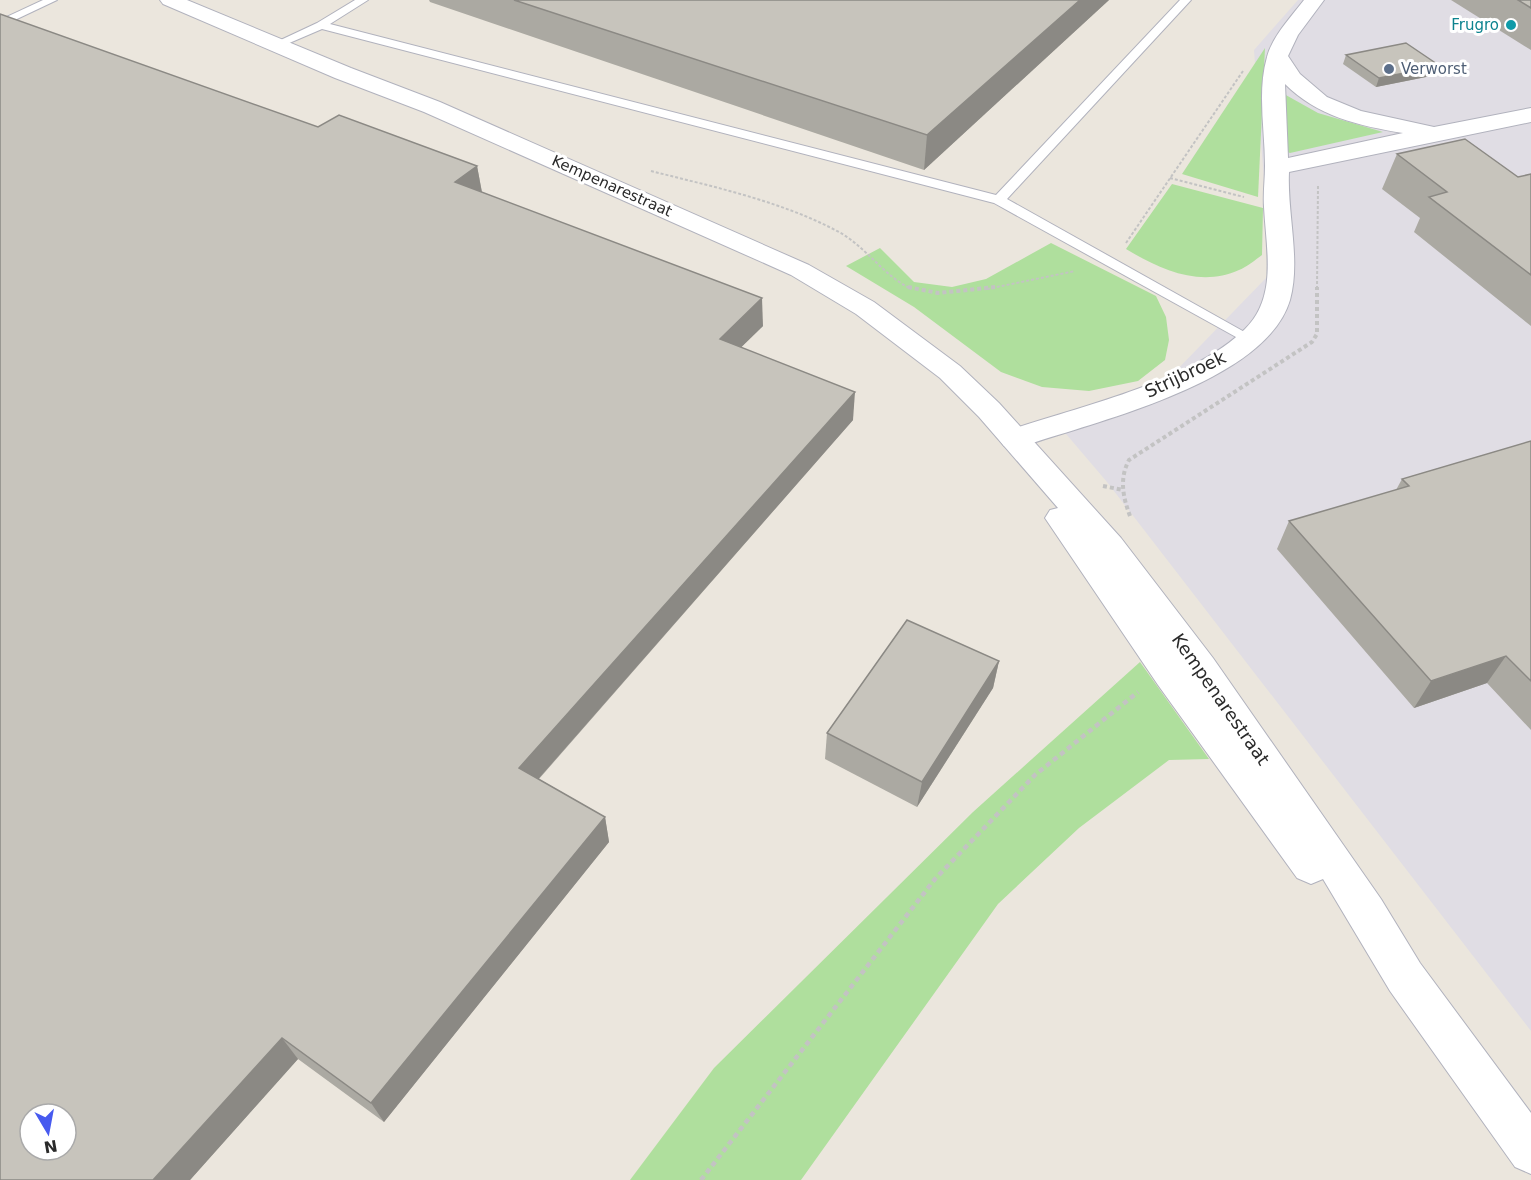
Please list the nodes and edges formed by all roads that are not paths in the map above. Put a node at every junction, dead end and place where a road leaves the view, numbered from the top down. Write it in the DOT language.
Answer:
graph roads {
  1 [pos="52,0"];
  2 [pos="170,0"];
  3 [pos="363,0"];
  4 [pos="1186,0"];
  5 [pos="1314,0"];
  6 [pos="0,24"];
  7 [pos="321,25"];
  8 [pos="276,45"];
  9 [pos="1277,55"];
  10 [pos="1531,115"];
  11 [pos="1445,134"];
  12 [pos="1277,168"];
  13 [pos="999,200"];
  14 [pos="1250,339"];
  15 [pos="1014,439"];
  16 [pos="1405,977"];
  17 [pos="1531,1151"];
  1 -- 6 [label="lane"];
  2 -- 8 [label="street, Kempenarestraat"];
  3 -- 7 [label="lane"];
  4 -- 13 [label="lane"];
  5 -- 9 [label="street"];
  7 -- 8 [label="lane"];
  7 -- 13 [label="lane"];
  8 -- 15 [label="street, Kempenarestraat"];
  9 -- 11 [label="street"];
  9 -- 12 [label="street, Strijbroek"];
  10 -- 11 [label="street"];
  11 -- 12 [label="street"];
  12 -- 14 [label="street, Strijbroek"];
  13 -- 14 [label="lane"];
  14 -- 15 [label="street, Strijbroek"];
  15 -- 16 [label="street, Kempenarestraat"];
  15 -- 16 [label="street, Kempenarestraat"];
  16 -- 17 [label="street, Kempenarestraat"];
}
